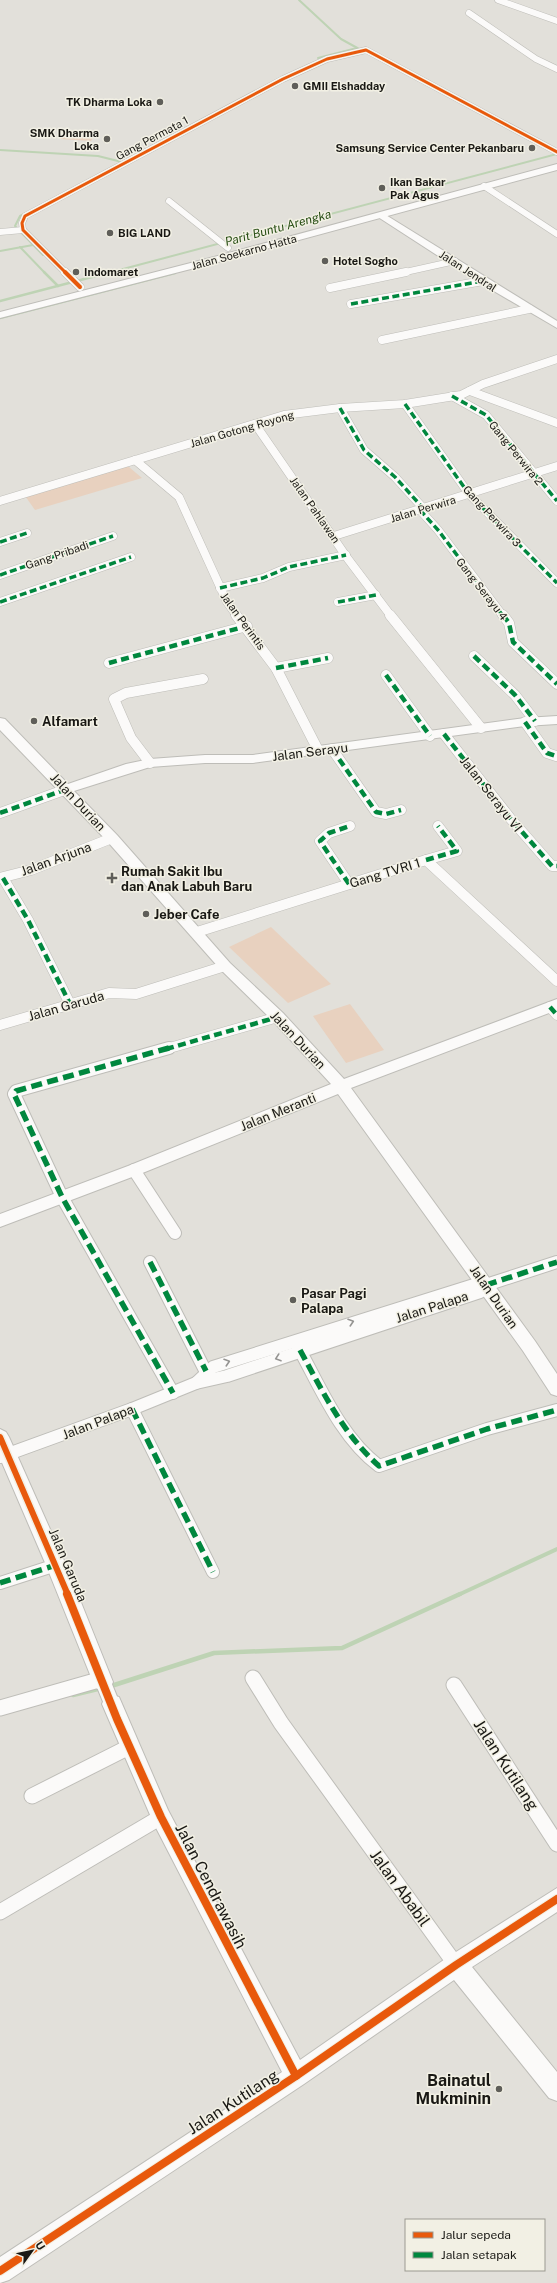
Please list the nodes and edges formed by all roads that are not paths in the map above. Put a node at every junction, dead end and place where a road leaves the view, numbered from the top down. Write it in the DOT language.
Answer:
graph roads {
  1 [pos="498,0"];
  2 [pos="469,13"];
  3 [pos="557,21"];
  4 [pos="557,69"];
  5 [pos="557,152"];
  6 [pos="557,160"];
  7 [pos="557,167"];
  8 [pos="485,187"];
  9 [pos="169,201"];
  10 [pos="383,216"];
  11 [pos="20,230"];
  12 [pos="0,232"];
  13 [pos="557,234"];
  14 [pos="223,245"];
  15 [pos="214,256"];
  16 [pos="455,261"];
  17 [pos="483,281"];
  18 [pos="76,284"];
  19 [pos="330,288"];
  20 [pos="352,304"];
  21 [pos="0,307"];
  22 [pos="529,309"];
  23 [pos="0,315"];
  24 [pos="557,325"];
  25 [pos="382,340"];
  26 [pos="557,359"];
  27 [pos="470,391"];
  28 [pos="452,396"];
  29 [pos="405,404"];
  30 [pos="340,408"];
  31 [pos="557,423"];
  32 [pos="255,424"];
  33 [pos="135,460"];
  34 [pos="557,466"];
  35 [pos="532,473"];
  36 [pos="469,494"];
  37 [pos="0,501"];
  38 [pos="557,501"];
  39 [pos="421,509"];
  40 [pos="27,532"];
  41 [pos="113,536"];
  42 [pos="334,536"];
  43 [pos="0,542"];
  44 [pos="346,555"];
  45 [pos="131,558"];
  46 [pos="0,575"];
  47 [pos="557,583"];
  48 [pos="220,588"];
  49 [pos="376,595"];
  50 [pos="0,602"];
  51 [pos="338,602"];
  52 [pos="247,626"];
  53 [pos="474,656"];
  54 [pos="328,658"];
  55 [pos="109,662"];
  56 [pos="276,668"];
  57 [pos="386,675"];
  58 [pos="203,679"];
  59 [pos="557,684"];
  60 [pos="557,720"];
  61 [pos="530,722"];
  62 [pos="1,724"];
  63 [pos="482,728"];
  64 [pos="444,734"];
  65 [pos="430,736"];
  66 [pos="332,749"];
  67 [pos="318,750"];
  68 [pos="556,756"];
  69 [pos="150,763"];
  70 [pos="67,790"];
  71 [pos="401,810"];
  72 [pos="0,813"];
  73 [pos="350,826"];
  74 [pos="438,826"];
  75 [pos="112,838"];
  76 [pos="426,860"];
  77 [pos="557,866"];
  78 [pos="2,878"];
  79 [pos="349,884"];
  80 [pos="197,932"];
  81 [pos="225,966"];
  82 [pos="557,981"];
  83 [pos="70,1004"];
  84 [pos="555,1009"];
  85 [pos="278,1018"];
  86 [pos="0,1025"];
  87 [pos="342,1087"];
  88 [pos="134,1170"];
  89 [pos="62,1197"];
  90 [pos="0,1221"];
  91 [pos="175,1233"];
  92 [pos="150,1262"];
  93 [pos="557,1262"];
  94 [pos="486,1285"];
  95 [pos="298,1345"];
  96 [pos="208,1375"];
  97 [pos="557,1389"];
  98 [pos="173,1393"];
  99 [pos="132,1409"];
  100 [pos="557,1410"];
  101 [pos="0,1437"];
  102 [pos="4,1456"];
  103 [pos="56,1565"];
  104 [pos="213,1572"];
  105 [pos="0,1582"];
  106 [pos="253,1678"];
  107 [pos="103,1680"];
  108 [pos="454,1685"];
  109 [pos="112,1704"];
  110 [pos="0,1708"];
  111 [pos="129,1747"];
  112 [pos="32,1796"];
  113 [pos="161,1817"];
  114 [pos="557,1844"];
  115 [pos="557,1899"];
  116 [pos="0,1912"];
  117 [pos="456,1966"];
  118 [pos="296,2076"];
  119 [pos="557,2090"];
  120 [pos="0,2271"];
  1 -- 3 [label="street"];
  2 -- 4 [label="street"];
  5 -- 11 [label="street, Gang Permata 1"];
  6 -- 14 [label="main road, Jalan Soekarno Hatta"];
  7 -- 8 [label="main road, Jalan Soekarno Hatta"];
  8 -- 10 [label="main road, Jalan Soekarno Hatta"];
  8 -- 13 [label="street"];
  9 -- 14 [label="street"];
  10 -- 15 [label="main road, Jalan Soekarno Hatta"];
  10 -- 16 [label="street, Jalan Jendral"];
  11 -- 12 [label="street"];
  11 -- 18 [label="street"];
  14 -- 15 [label="main road, Jalan Soekarno Hatta"];
  15 -- 18 [label="main road, Jalan Soekarno Hatta"];
  15 -- 23 [label="main road, Jalan Soekarno Hatta"];
  16 -- 17 [label="street, Jalan Jendral"];
  16 -- 19 [label="street"];
  17 -- 20 [label="street"];
  17 -- 22 [label="street, Jalan Jendral"];
  18 -- 21 [label="main road, Jalan Soekarno Hatta"];
  22 -- 24 [label="street, Jalan Jendral"];
  22 -- 25 [label="street"];
  26 -- 27 [label="street, Jalan Gotong Royong"];
  27 -- 28 [label="street, Jalan Gotong Royong"];
  27 -- 31 [label="street"];
  28 -- 29 [label="street, Jalan Gotong Royong"];
  28 -- 35 [label="street, Gang Perwira 2"];
  29 -- 30 [label="street, Jalan Gotong Royong"];
  29 -- 36 [label="street, Gang Perwira 3"];
  30 -- 32 [label="street, Jalan Gotong Royong"];
  30 -- 39 [label="street, Gang Serayu 4"];
  32 -- 33 [label="street, Jalan Gotong Royong"];
  32 -- 42 [label="street, Jalan Pahlawan"];
  33 -- 37 [label="street, Jalan Gotong Royong"];
  33 -- 48 [label="street, Jalan Perintis"];
  34 -- 35 [label="street, Jalan Perwira"];
  35 -- 36 [label="street, Jalan Perwira"];
  35 -- 38 [label="street, Gang Perwira 2"];
  36 -- 39 [label="street, Jalan Perwira"];
  36 -- 47 [label="street, Gang Perwira 3"];
  39 -- 42 [label="street, Jalan Perwira"];
  39 -- 59 [label="street, Gang Serayu 4"];
  40 -- 43 [label="street"];
  41 -- 46 [label="street, Gang Pribadi"];
  42 -- 44 [label="street, Jalan Pahlawan"];
  44 -- 48 [label="street"];
  44 -- 49 [label="street, Jalan Pahlawan"];
  45 -- 50 [label="street"];
  48 -- 52 [label="street, Jalan Perintis"];
  49 -- 51 [label="street"];
  49 -- 63 [label="street, Jalan Pahlawan"];
  52 -- 55 [label="street"];
  52 -- 56 [label="street, Jalan Perintis"];
  53 -- 61 [label="street"];
  54 -- 56 [label="street"];
  56 -- 67 [label="street, Jalan Perintis"];
  57 -- 65 [label="street"];
  58 -- 69 [label="street"];
  60 -- 61 [label="street, Jalan Serayu"];
  61 -- 63 [label="street, Jalan Serayu"];
  61 -- 68 [label="street"];
  62 -- 70 [label="street, Jalan Durian"];
  63 -- 64 [label="street, Jalan Serayu"];
  64 -- 65 [label="street, Jalan Serayu"];
  64 -- 77 [label="street, Jalan Serayu VI"];
  65 -- 66 [label="street, Jalan Serayu"];
  66 -- 67 [label="street, Jalan Serayu"];
  66 -- 71 [label="street"];
  67 -- 69 [label="street, Jalan Serayu"];
  69 -- 70 [label="street, Jalan Serayu"];
  70 -- 72 [label="street"];
  70 -- 75 [label="street, Jalan Durian"];
  73 -- 79 [label="street"];
  74 -- 76 [label="street"];
  75 -- 78 [label="street, Jalan Arjuna"];
  75 -- 80 [label="street, Jalan Durian"];
  76 -- 79 [label="street, Gang TVRI 1"];
  76 -- 82 [label="street, Gang TVRI 1"];
  78 -- 83 [label="street"];
  79 -- 80 [label="street, Gang TVRI 1"];
  80 -- 81 [label="street, Jalan Durian"];
  81 -- 83 [label="street, Jalan Garuda"];
  81 -- 85 [label="street, Jalan Durian"];
  83 -- 86 [label="street, Jalan Garuda"];
  84 -- 87 [label="street, Jalan Meranti"];
  85 -- 87 [label="street, Jalan Durian"];
  85 -- 89 [label="street"];
  87 -- 88 [label="street, Jalan Meranti"];
  87 -- 94 [label="street, Jalan Durian"];
  88 -- 89 [label="street, Jalan Meranti"];
  88 -- 91 [label="street"];
  89 -- 90 [label="street, Jalan Meranti"];
  89 -- 98 [label="street"];
  92 -- 96 [label="street"];
  93 -- 94 [label="street, Jalan Palapa"];
  94 -- 95 [label="street, Jalan Palapa"];
  94 -- 97 [label="street, Jalan Durian"];
  95 -- 96 [label="street, Jalan Palapa"];
  95 -- 100 [label="street"];
  96 -- 98 [label="street, Jalan Palapa"];
  98 -- 99 [label="street, Jalan Palapa"];
  99 -- 102 [label="street, Jalan Palapa"];
  99 -- 104 [label="street"];
  101 -- 102 [label="street, Jalan Garuda"];
  102 -- 103 [label="street, Jalan Garuda"];
  103 -- 105 [label="street"];
  103 -- 107 [label="street, Jalan Garuda"];
  106 -- 117 [label="street, Jalan Ababil"];
  107 -- 109 [label="street, Jalan Garuda"];
  107 -- 110 [label="street"];
  108 -- 114 [label="street, Jalan Kutilang"];
  109 -- 111 [label="street, Jalan Cendrawasih"];
  111 -- 112 [label="street"];
  111 -- 113 [label="street, Jalan Cendrawasih"];
  113 -- 116 [label="street"];
  113 -- 118 [label="street, Jalan Cendrawasih"];
  115 -- 117 [label="street, Jalan Kutilang"];
  117 -- 118 [label="street, Jalan Kutilang"];
  117 -- 119 [label="street, Jalan Ababil"];
  118 -- 120 [label="street, Jalan Kutilang"];
}
